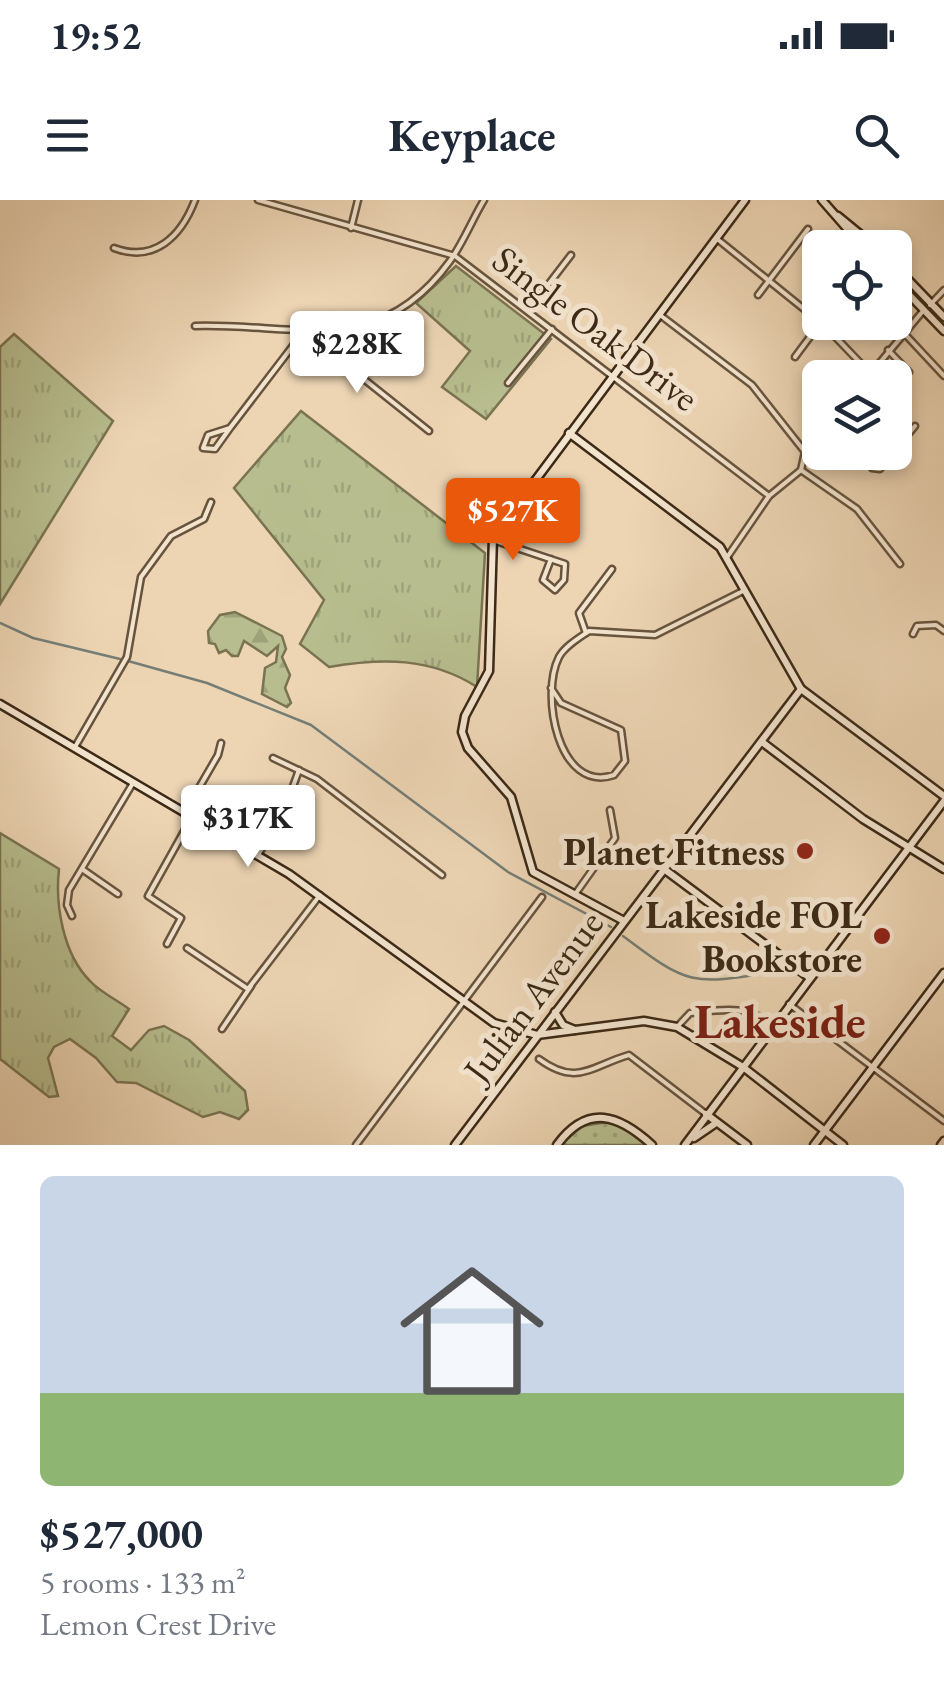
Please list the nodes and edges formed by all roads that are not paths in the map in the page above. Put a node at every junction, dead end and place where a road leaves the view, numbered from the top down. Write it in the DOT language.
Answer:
graph roads {
  1 [pos="194,200"];
  2 [pos="258,200"];
  3 [pos="358,200"];
  4 [pos="484,200"];
  5 [pos="744,200"];
  6 [pos="822,200"];
  7 [pos="838,216"];
  8 [pos="351,228"];
  9 [pos="849,230"];
  10 [pos="855,230"];
  11 [pos="716,238"];
  12 [pos="802,238"];
  13 [pos="114,248"];
  14 [pos="453,255"];
  15 [pos="571,255"];
  16 [pos="769,279"];
  17 [pos="912,283"];
  18 [pos="944,290"];
  19 [pos="758,294"];
  20 [pos="912,298"];
  21 [pos="931,303"];
  22 [pos="802,306"];
  23 [pos="924,310"];
  24 [pos="528,311"];
  25 [pos="658,314"];
  26 [pos="944,317"];
  27 [pos="912,322"];
  28 [pos="195,326"];
  29 [pos="300,328"];
  30 [pos="360,328"];
  31 [pos="552,329"];
  32 [pos="944,331"];
  33 [pos="808,340"];
  34 [pos="837,340"];
  35 [pos="896,340"];
  36 [pos="910,340"];
  37 [pos="888,350"];
  38 [pos="795,357"];
  39 [pos="855,360"];
  40 [pos="880,360"];
  41 [pos="898,360"];
  42 [pos="613,374"];
  43 [pos="944,376"];
  44 [pos="508,383"];
  45 [pos="914,426"];
  46 [pos="230,428"];
  47 [pos="912,429"];
  48 [pos="429,431"];
  49 [pos="569,433"];
  50 [pos="801,470"];
  51 [pos="770,496"];
  52 [pos="211,502"];
  53 [pos="492,540"];
  54 [pos="728,556"];
  55 [pos="551,558"];
  56 [pos="900,564"];
  57 [pos="612,569"];
  58 [pos="745,590"];
  59 [pos="944,631"];
  60 [pos="586,634"];
  61 [pos="913,634"];
  62 [pos="551,688"];
  63 [pos="801,690"];
  64 [pos="0,704"];
  65 [pos="762,742"];
  66 [pos="221,743"];
  67 [pos="74,747"];
  68 [pos="273,758"];
  69 [pos="300,768"];
  70 [pos="133,784"];
  71 [pos="944,798"];
  72 [pos="610,810"];
  73 [pos="189,814"];
  74 [pos="910,846"];
  75 [pos="258,855"];
  76 [pos="82,869"];
  77 [pos="664,869"];
  78 [pos="944,869"];
  79 [pos="442,876"];
  80 [pos="118,894"];
  81 [pos="320,894"];
  82 [pos="542,897"];
  83 [pos="574,897"];
  84 [pos="72,916"];
  85 [pos="624,921"];
  86 [pos="167,944"];
  87 [pos="187,948"];
  88 [pos="944,973"];
  89 [pos="810,978"];
  90 [pos="252,986"];
  91 [pos="463,1002"];
  92 [pos="790,1004"];
  93 [pos="555,1012"];
  94 [pos="773,1026"];
  95 [pos="678,1027"];
  96 [pos="222,1029"];
  97 [pos="576,1031"];
  98 [pos="537,1035"];
  99 [pos="539,1059"];
  100 [pos="742,1067"];
  101 [pos="872,1067"];
  102 [pos="706,1114"];
  103 [pos="944,1121"];
  104 [pos="718,1123"];
  105 [pos="824,1131"];
  106 [pos="356,1145"];
  107 [pos="455,1145"];
  108 [pos="556,1145"];
  109 [pos="652,1145"];
  110 [pos="685,1145"];
  111 [pos="748,1145"];
  112 [pos="814,1145"];
  113 [pos="842,1145"];
  1 -- 13 [label="street"];
  2 -- 8 [label="street, Single Oak Drive"];
  3 -- 8 [label="street"];
  4 -- 14 [label="street"];
  5 -- 11 [label="street"];
  6 -- 7 [label="street"];
  7 -- 9 [label="street"];
  7 -- 10 [label="street"];
  8 -- 14 [label="street, Single Oak Drive"];
  11 -- 16 [label="street"];
  11 -- 25 [label="street"];
  12 -- 16 [label="street"];
  14 -- 24 [label="street, Single Oak Drive"];
  14 -- 30 [label="street"];
  15 -- 24 [label="street"];
  16 -- 19 [label="street"];
  16 -- 22 [label="street"];
  17 -- 21 [label="street"];
  18 -- 21 [label="street"];
  20 -- 23 [label="street"];
  21 -- 23 [label="street"];
  21 -- 26 [label="street"];
  23 -- 27 [label="street"];
  23 -- 32 [label="street"];
  24 -- 31 [label="street, Single Oak Drive"];
  25 -- 42 [label="street"];
  25 -- 50 [label="street"];
  28 -- 29 [label="street"];
  29 -- 30 [label="street"];
  29 -- 46 [label="street"];
  30 -- 48 [label="street"];
  31 -- 42 [label="street, Single Oak Drive"];
  31 -- 44 [label="street"];
  33 -- 38 [label="street"];
  34 -- 39 [label="street"];
  35 -- 37 [label="street"];
  36 -- 43 [label="street"];
  37 -- 40 [label="street"];
  37 -- 41 [label="street"];
  42 -- 49 [label="street"];
  42 -- 51 [label="street, Single Oak Drive"];
  45 -- 47 [label="street"];
  46 -- 46 [label="street"];
  49 -- 53 [label="street"];
  49 -- 54 [label="street"];
  50 -- 51 [label="street"];
  50 -- 56 [label="street"];
  51 -- 54 [label="street"];
  52 -- 67 [label="street"];
  53 -- 55 [label="street"];
  53 -- 83 [label="street"];
  54 -- 58 [label="street"];
  55 -- 55 [label="street"];
  57 -- 60 [label="street"];
  58 -- 60 [label="street"];
  58 -- 63 [label="street"];
  59 -- 61 [label="street"];
  60 -- 62 [label="street"];
  62 -- 62 [label="street"];
  63 -- 65 [label="street, Julian Avenue"];
  63 -- 71 [label="street"];
  64 -- 67 [label="street"];
  65 -- 74 [label="street"];
  65 -- 77 [label="street, Julian Avenue"];
  66 -- 73 [label="street"];
  67 -- 70 [label="street"];
  68 -- 69 [label="street"];
  69 -- 75 [label="street"];
  69 -- 79 [label="street"];
  70 -- 73 [label="street"];
  70 -- 76 [label="street"];
  71 -- 74 [label="street"];
  72 -- 83 [label="street"];
  73 -- 75 [label="street"];
  73 -- 86 [label="street"];
  74 -- 78 [label="street"];
  74 -- 89 [label="street"];
  75 -- 81 [label="street"];
  76 -- 80 [label="street"];
  76 -- 84 [label="street"];
  77 -- 85 [label="street, Julian Avenue"];
  77 -- 89 [label="street"];
  81 -- 90 [label="street"];
  81 -- 91 [label="street"];
  82 -- 91 [label="street"];
  83 -- 85 [label="street"];
  85 -- 93 [label="street, Julian Avenue"];
  87 -- 90 [label="street"];
  88 -- 101 [label="street"];
  89 -- 92 [label="street"];
  90 -- 96 [label="street"];
  91 -- 98 [label="street"];
  91 -- 106 [label="street"];
  92 -- 94 [label="street"];
  92 -- 101 [label="street"];
  93 -- 97 [label="street"];
  93 -- 98 [label="street, Julian Avenue"];
  94 -- 95 [label="street"];
  94 -- 100 [label="street"];
  95 -- 97 [label="street"];
  95 -- 100 [label="street"];
  97 -- 98 [label="street"];
  98 -- 107 [label="street, Julian Avenue"];
  99 -- 102 [label="street"];
  100 -- 102 [label="street"];
  100 -- 105 [label="street"];
  101 -- 103 [label="street"];
  101 -- 105 [label="street"];
  102 -- 104 [label="street"];
  102 -- 110 [label="street"];
  104 -- 110 [label="street"];
  104 -- 111 [label="street"];
  105 -- 112 [label="street"];
  105 -- 113 [label="street"];
  108 -- 109 [label="street"];
}
